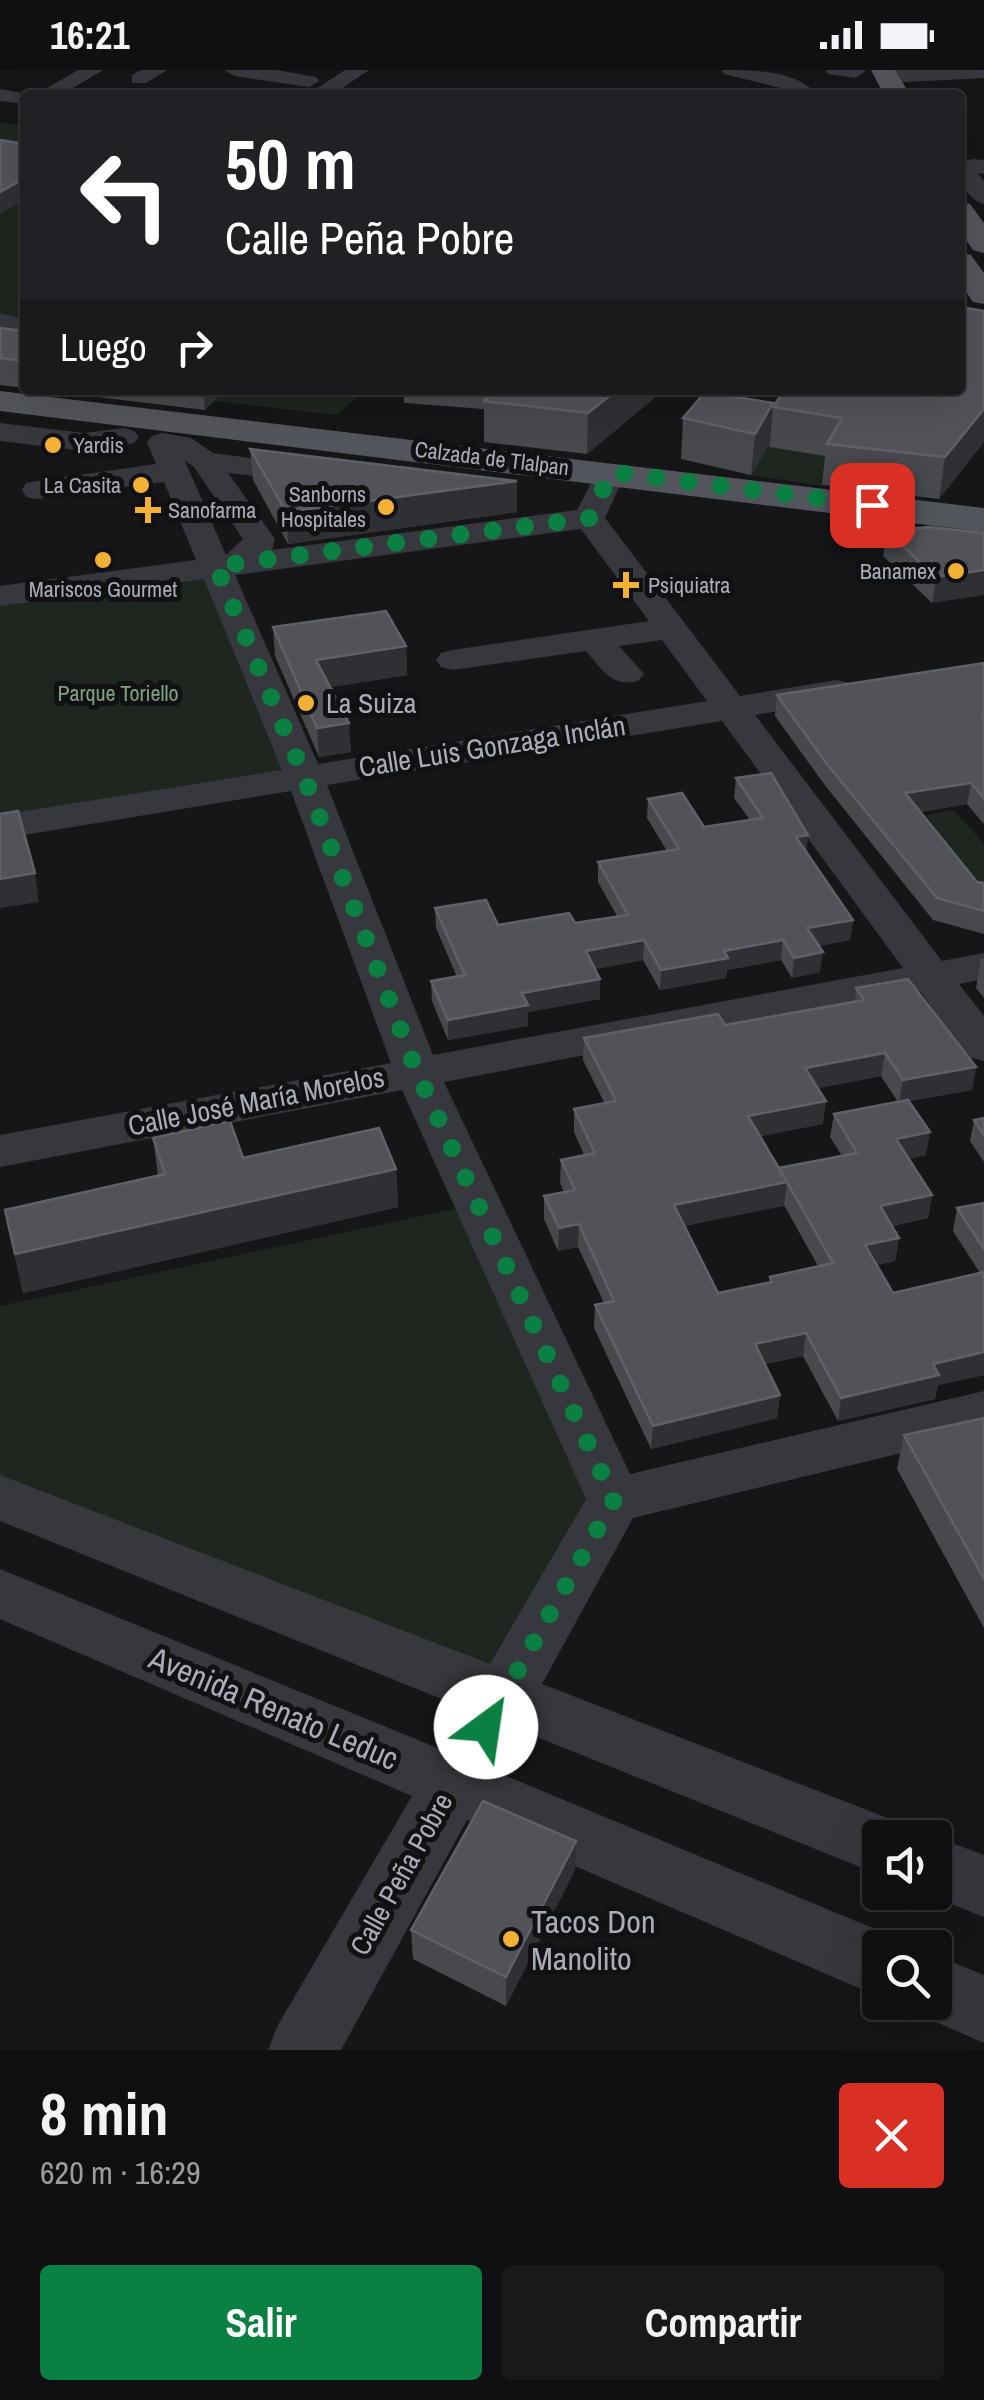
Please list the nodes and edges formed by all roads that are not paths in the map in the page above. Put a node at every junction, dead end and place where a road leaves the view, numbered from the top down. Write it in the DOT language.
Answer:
graph roads {
  1 [pos="91,70"];
  2 [pos="234,70"];
  3 [pos="359,70"];
  4 [pos="732,70"];
  5 [pos="984,72"];
  6 [pos="896,77"];
  7 [pos="318,82"];
  8 [pos="53,90"];
  9 [pos="803,90"];
  10 [pos="965,172"];
  11 [pos="984,197"];
  12 [pos="965,217"];
  13 [pos="984,244"];
  14 [pos="0,401"];
  15 [pos="0,422"];
  16 [pos="0,432"];
  17 [pos="169,451"];
  18 [pos="341,477"];
  19 [pos="37,490"];
  20 [pos="599,498"];
  21 [pos="516,499"];
  22 [pos="984,520"];
  23 [pos="984,538"];
  24 [pos="226,564"];
  25 [pos="0,596"];
  26 [pos="671,628"];
  27 [pos="594,639"];
  28 [pos="453,660"];
  29 [pos="626,674"];
  30 [pos="867,686"];
  31 [pos="731,708"];
  32 [pos="304,776"];
  33 [pos="0,827"];
  34 [pos="984,966"];
  35 [pos="930,975"];
  36 [pos="984,1047"];
  37 [pos="416,1070"];
  38 [pos="0,1151"];
  39 [pos="984,1412"];
  40 [pos="0,1497"];
  41 [pos="614,1500"];
  42 [pos="0,1593"];
  43 [pos="503,1699"];
  44 [pos="452,1782"];
  45 [pos="862,1839"];
  46 [pos="952,1874"];
  47 [pos="984,1886"];
  48 [pos="862,1956"];
  49 [pos="952,1995"];
  50 [pos="984,2009"];
  51 [pos="303,2050"];
  1 -- 8 [label="street"];
  2 -- 7 [label="street"];
  3 -- 7 [label="street"];
  4 -- 9 [label="street"];
  5 -- 6 [label="street"];
  10 -- 11 [label="street"];
  12 -- 13 [label="main road"];
  14 -- 20 [label="main road, Calzada de Tlalpan"];
  15 -- 17 [label="main road, Calzada de Tlalpan"];
  16 -- 17 [label="street"];
  17 -- 18 [label="street"];
  17 -- 19 [label="street"];
  17 -- 20 [label="main road, Calzada de Tlalpan"];
  17 -- 24 [label="street"];
  20 -- 21 [label="street"];
  20 -- 22 [label="main road, Calzada de Tlalpan"];
  20 -- 23 [label="main road, Calzada de Tlalpan"];
  20 -- 24 [label="street"];
  20 -- 26 [label="street"];
  24 -- 25 [label="street"];
  24 -- 32 [label="street"];
  26 -- 27 [label="street"];
  26 -- 31 [label="street"];
  27 -- 28 [label="street"];
  27 -- 29 [label="street"];
  30 -- 31 [label="street, Calle Luis Gonzaga Inclán"];
  31 -- 32 [label="street, Calle Luis Gonzaga Inclán"];
  31 -- 35 [label="street"];
  32 -- 33 [label="street, Calle Luis Gonzaga Inclán"];
  32 -- 37 [label="street"];
  34 -- 35 [label="street, Calle José María Morelos"];
  35 -- 36 [label="street"];
  35 -- 37 [label="street, Calle José María Morelos"];
  37 -- 38 [label="street, Calle José María Morelos"];
  37 -- 41 [label="street"];
  39 -- 41 [label="street"];
  40 -- 43 [label="street"];
  41 -- 43 [label="street, Calle Peña Pobre"];
  42 -- 44 [label="street, Avenida Renato Leduc"];
  43 -- 44 [label="street, Calle Peña Pobre"];
  43 -- 45 [label="street"];
  44 -- 48 [label="street, Avenida Renato Leduc"];
  44 -- 51 [label="street, Calle Peña Pobre"];
  46 -- 47 [label="street"];
  49 -- 50 [label="street"];
}
